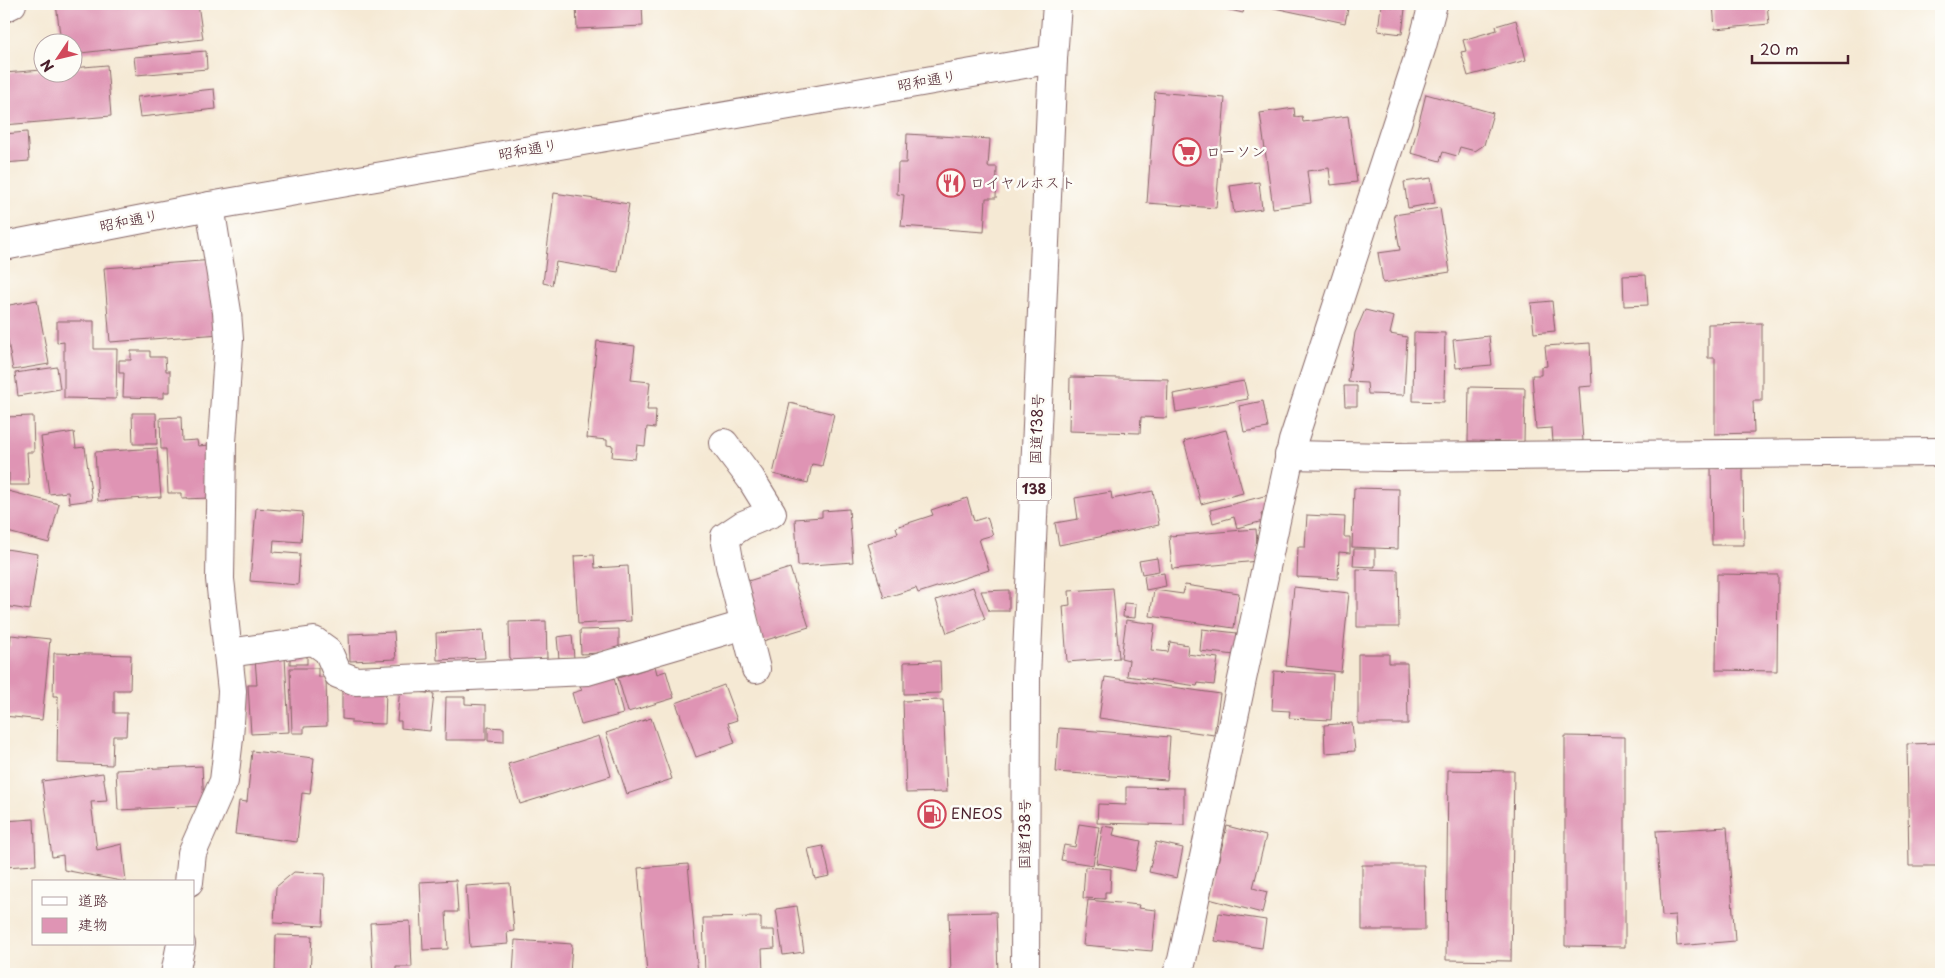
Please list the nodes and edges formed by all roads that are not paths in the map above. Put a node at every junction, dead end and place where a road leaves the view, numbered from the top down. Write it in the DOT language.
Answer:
graph roads {
  1 [pos="12,4"];
  2 [pos="1057,4"];
  3 [pos="1433,4"];
  4 [pos="4,8"];
  5 [pos="1053,59"];
  6 [pos="210,206"];
  7 [pos="4,246"];
  8 [pos="724,443"];
  9 [pos="1941,452"];
  10 [pos="1289,455"];
  11 [pos="744,625"];
  12 [pos="228,653"];
  13 [pos="756,669"];
  14 [pos="189,880"];
  15 [pos="181,946"];
  16 [pos="175,974"];
  17 [pos="1025,974"];
  18 [pos="1177,974"];
  1 -- 4 [label="main road"];
  2 -- 5 [label="main road, 国道138号 / 138"];
  3 -- 10 [label="main road"];
  5 -- 6 [label="main road, 昭和通り"];
  5 -- 17 [label="main road, 国道138号 / 138"];
  6 -- 7 [label="main road, 昭和通り"];
  6 -- 12 [label="main road"];
  8 -- 11 [label="main road"];
  9 -- 10 [label="main road"];
  10 -- 18 [label="main road"];
  11 -- 12 [label="main road"];
  11 -- 13 [label="main road"];
  12 -- 14 [label="main road"];
  15 -- 16 [label="main road"];
}
